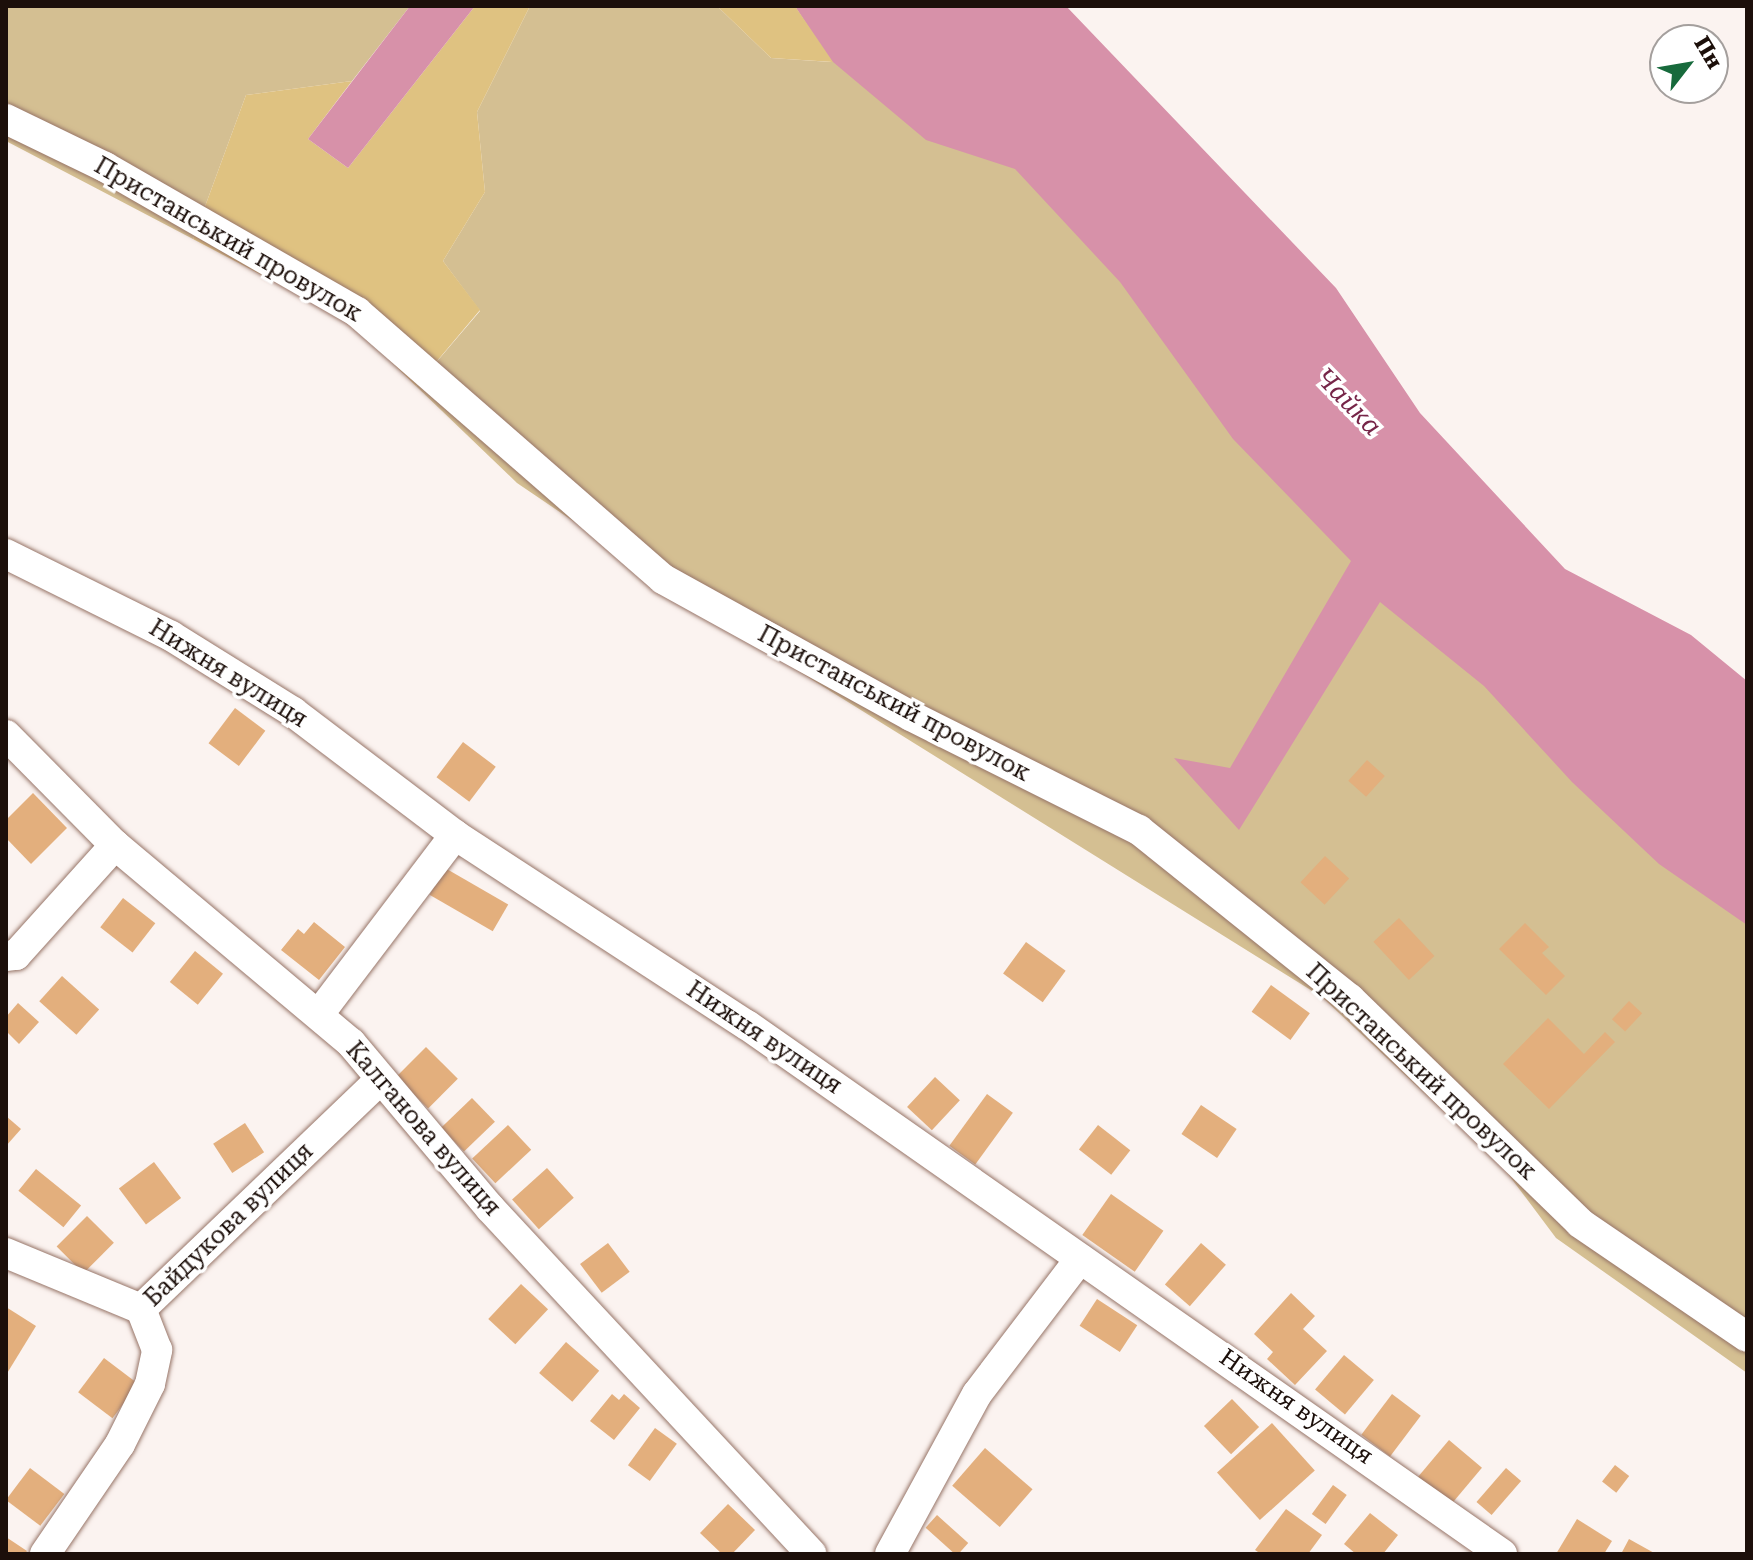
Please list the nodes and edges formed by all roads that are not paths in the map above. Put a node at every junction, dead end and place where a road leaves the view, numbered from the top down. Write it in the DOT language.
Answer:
graph roads {
  1 [pos="6,119"];
  2 [pos="6,554"];
  3 [pos="6,735"];
  4 [pos="455,835"];
  5 [pos="115,845"];
  6 [pos="6,956"];
  7 [pos="319,1014"];
  8 [pos="379,1081"];
  9 [pos="6,1253"];
  10 [pos="1080,1259"];
  11 [pos="141,1309"];
  12 [pos="1747,1337"];
  13 [pos="45,1554"];
  14 [pos="811,1554"];
  15 [pos="890,1554"];
  16 [pos="1502,1554"];
  1 -- 12 [label="street, Пристанський провулок"];
  2 -- 4 [label="street, Нижня вулиця"];
  3 -- 5 [label="street, Калганова вулиця"];
  4 -- 7 [label="street"];
  4 -- 10 [label="street, Нижня вулиця"];
  5 -- 6 [label="street"];
  5 -- 7 [label="street, Калганова вулиця"];
  7 -- 8 [label="street, Калганова вулиця"];
  8 -- 11 [label="street, Байдукова вулиця"];
  8 -- 14 [label="street, Калганова вулиця"];
  9 -- 11 [label="street"];
  10 -- 15 [label="street"];
  10 -- 16 [label="street, Нижня вулиця"];
  11 -- 13 [label="street, Байдукова вулиця"];
}
